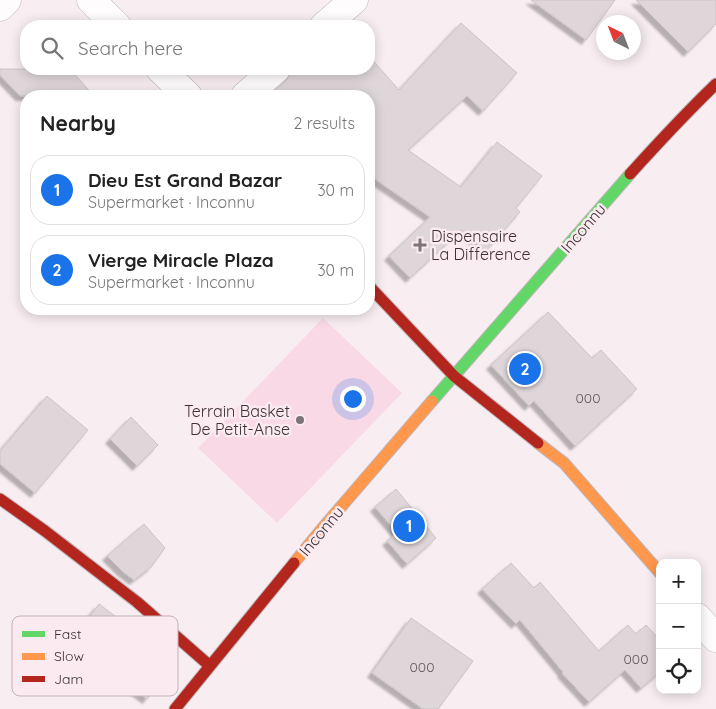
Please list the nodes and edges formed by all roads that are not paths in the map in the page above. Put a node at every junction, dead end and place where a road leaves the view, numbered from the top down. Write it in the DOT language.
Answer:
graph roads {
  1 [pos="7,0"];
  2 [pos="91,0"];
  3 [pos="354,0"];
  4 [pos="0,7"];
  5 [pos="112,20"];
  6 [pos="331,20"];
  7 [pos="166,75"];
  8 [pos="269,75"];
  9 [pos="716,84"];
  10 [pos="182,90"];
  11 [pos="252,90"];
  12 [pos="375,292"];
  13 [pos="454,376"];
  14 [pos="0,500"];
  15 [pos="656,569"];
  16 [pos="153,616"];
  17 [pos="701,621"];
  18 [pos="178,638"];
  19 [pos="716,638"];
  20 [pos="210,666"];
  21 [pos="175,709"];
  1 -- 4 [label="street"];
  2 -- 5 [label="street"];
  3 -- 6 [label="street"];
  7 -- 10 [label="street"];
  8 -- 11 [label="street"];
  9 -- 13 [label="street, Inconnu"];
  12 -- 13 [label="street"];
  13 -- 15 [label="street"];
  13 -- 20 [label="street, Inconnu"];
  14 -- 16 [label="street"];
  17 -- 19 [label="street"];
  18 -- 20 [label="street"];
  20 -- 21 [label="street, Inconnu"];
}
